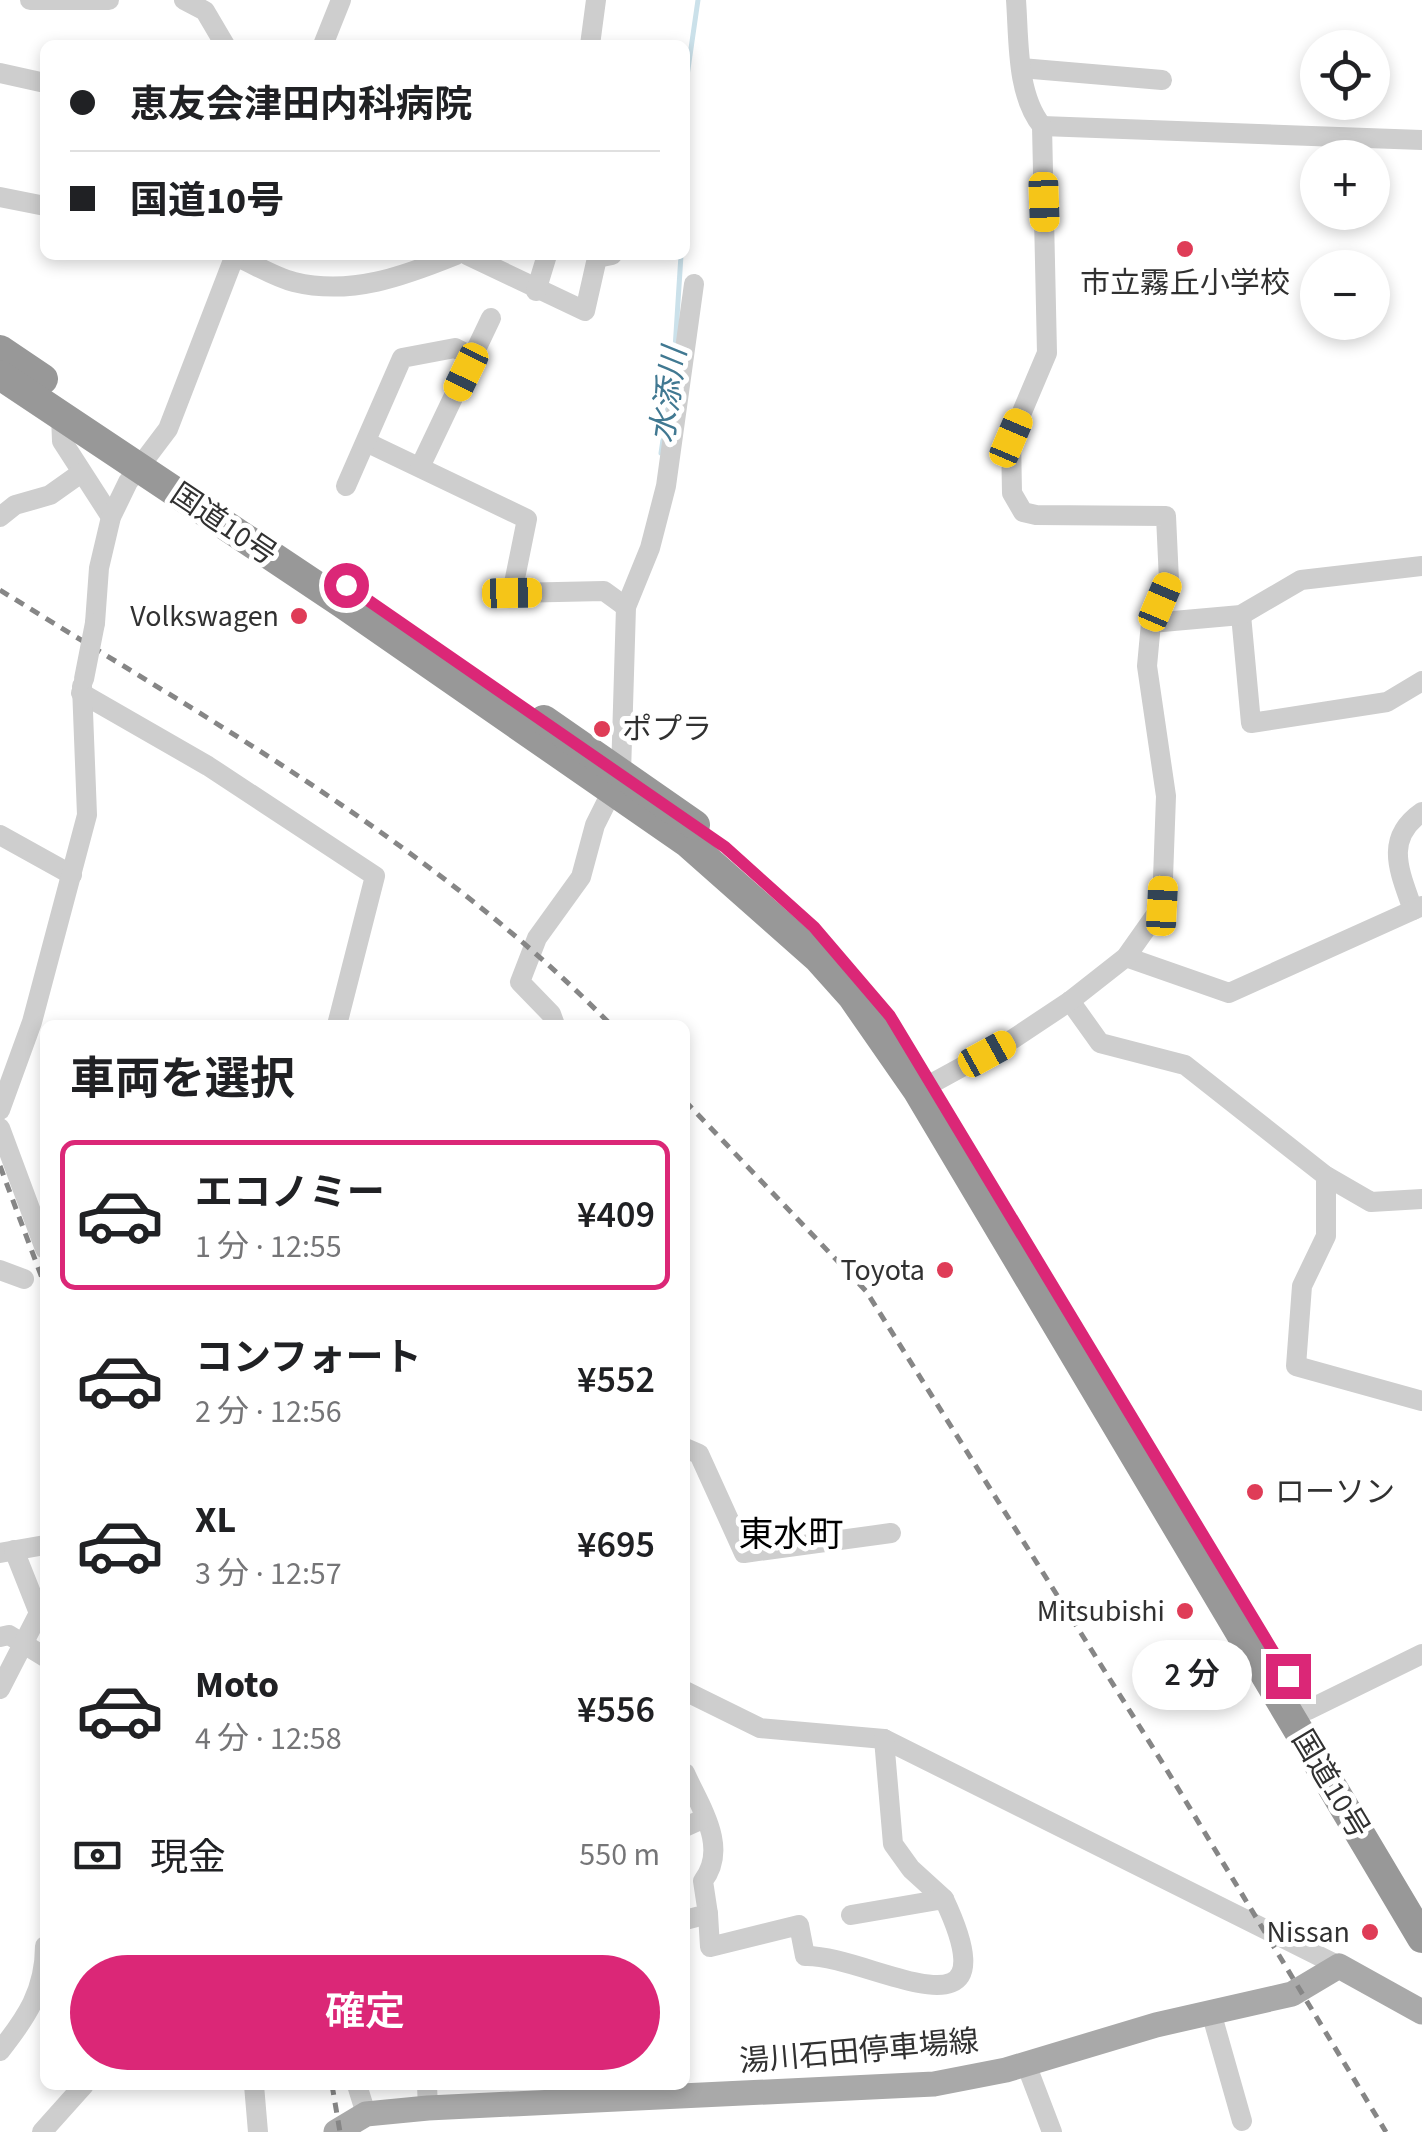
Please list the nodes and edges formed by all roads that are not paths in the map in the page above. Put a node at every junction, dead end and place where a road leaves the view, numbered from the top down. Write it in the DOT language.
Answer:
graph roads {
  1 [pos="30,0"];
  2 [pos="109,0"];
  3 [pos="184,0"];
  4 [pos="341,0"];
  5 [pos="596,0"];
  6 [pos="1016,0"];
  7 [pos="222,40"];
  8 [pos="325,40"];
  9 [pos="591,40"];
  10 [pos="1021,68"];
  11 [pos="0,73"];
  12 [pos="1162,80"];
  13 [pos="40,83"];
  14 [pos="1042,126"];
  15 [pos="1422,140"];
  16 [pos="0,197"];
  17 [pos="40,205"];
  18 [pos="233,260"];
  19 [pos="246,260"];
  20 [pos="444,260"];
  21 [pos="477,260"];
  22 [pos="546,260"];
  23 [pos="597,260"];
  24 [pos="694,284"];
  25 [pos="536,291"];
  26 [pos="491,318"];
  27 [pos="0,350"];
  28 [pos="473,357"];
  29 [pos="0,375"];
  30 [pos="61,416"];
  31 [pos="366,442"];
  32 [pos="147,461"];
  33 [pos="420,467"];
  34 [pos="80,473"];
  35 [pos="346,486"];
  36 [pos="110,517"];
  37 [pos="0,518"];
  38 [pos="1422,566"];
  39 [pos="626,606"];
  40 [pos="1242,615"];
  41 [pos="1152,624"];
  42 [pos="1422,681"];
  43 [pos="82,686"];
  44 [pos="617,783"];
  45 [pos="1422,812"];
  46 [pos="0,835"];
  47 [pos="72,875"];
  48 [pos="1418,908"];
  49 [pos="1126,957"];
  50 [pos="1070,1001"];
  51 [pos="338,1020"];
  52 [pos="553,1020"];
  53 [pos="39,1024"];
  54 [pos="926,1087"];
  55 [pos="0,1110"];
  56 [pos="0,1128"];
  57 [pos="1326,1176"];
  58 [pos="1422,1200"];
  59 [pos="40,1235"];
  60 [pos="0,1270"];
  61 [pos="24,1279"];
  62 [pos="1422,1401"];
  63 [pos="690,1450"];
  64 [pos="891,1533"];
  65 [pos="40,1546"];
  66 [pos="7,1552"];
  67 [pos="0,1636"];
  68 [pos="22,1646"];
  69 [pos="1422,1654"];
  70 [pos="40,1655"];
  71 [pos="0,1689"];
  72 [pos="690,1693"];
  73 [pos="1308,1710"];
  74 [pos="884,1739"];
  75 [pos="690,1798"];
  76 [pos="695,1822"];
  77 [pos="944,1899"];
  78 [pos="1422,1901"];
  79 [pos="708,1914"];
  80 [pos="851,1916"];
  81 [pos="690,1919"];
  82 [pos="1422,1938"];
  83 [pos="1339,1966"];
  84 [pos="40,1985"];
  85 [pos="1212,2012"];
  86 [pos="1422,2012"];
  87 [pos="0,2052"];
  88 [pos="1026,2064"];
  89 [pos="80,2090"];
  90 [pos="254,2090"];
  91 [pos="359,2090"];
  92 [pos="515,2094"];
  93 [pos="428,2096"];
  94 [pos="366,2114"];
  95 [pos="1242,2121"];
  96 [pos="42,2132"];
  97 [pos="258,2132"];
  98 [pos="336,2132"];
  99 [pos="1052,2132"];
  1 -- 2 [label="street"];
  3 -- 7 [label="street"];
  4 -- 8 [label="street"];
  5 -- 9 [label="street"];
  6 -- 10 [label="street"];
  10 -- 12 [label="street"];
  10 -- 14 [label="street"];
  11 -- 13 [label="street"];
  14 -- 15 [label="street"];
  14 -- 41 [label="street"];
  16 -- 17 [label="street"];
  18 -- 32 [label="street"];
  19 -- 20 [label="street"];
  21 -- 25 [label="street"];
  22 -- 25 [label="street"];
  23 -- 25 [label="street"];
  24 -- 39 [label="street"];
  26 -- 28 [label="street"];
  27 -- 32 [label="highway, 国道10号"];
  28 -- 31 [label="street"];
  28 -- 33 [label="street"];
  29 -- 30 [label="highway, 国道10号"];
  30 -- 32 [label="highway, 国道10号"];
  30 -- 34 [label="street"];
  31 -- 33 [label="street"];
  31 -- 35 [label="street"];
  32 -- 36 [label="street"];
  32 -- 44 [label="highway, 国道10号"];
  33 -- 39 [label="street"];
  34 -- 36 [label="street"];
  34 -- 37 [label="street"];
  36 -- 43 [label="street, bridge"];
  38 -- 40 [label="street"];
  39 -- 44 [label="street"];
  40 -- 41 [label="street"];
  40 -- 42 [label="street"];
  41 -- 49 [label="street"];
  43 -- 47 [label="street"];
  43 -- 51 [label="street"];
  44 -- 52 [label="street"];
  44 -- 54 [label="highway, 国道10号"];
  45 -- 48 [label="street"];
  46 -- 47 [label="street"];
  47 -- 53 [label="street"];
  48 -- 49 [label="street"];
  49 -- 50 [label="street"];
  50 -- 54 [label="street"];
  50 -- 57 [label="street"];
  53 -- 55 [label="street"];
  54 -- 73 [label="highway, 国道10号"];
  54 -- 82 [label="highway, 国道10号"];
  56 -- 59 [label="street"];
  57 -- 58 [label="street"];
  57 -- 62 [label="street"];
  60 -- 61 [label="street"];
  63 -- 64 [label="street"];
  65 -- 66 [label="street"];
  66 -- 68 [label="street"];
  67 -- 68 [label="street"];
  68 -- 70 [label="street"];
  68 -- 71 [label="street"];
  69 -- 73 [label="street"];
  72 -- 74 [label="street"];
  73 -- 78 [label="highway, 国道10号"];
  74 -- 77 [label="street"];
  74 -- 83 [label="street"];
  75 -- 76 [label="street"];
  76 -- 79 [label="street"];
  77 -- 79 [label="street"];
  77 -- 80 [label="street"];
  79 -- 81 [label="street"];
  83 -- 85 [label="main road, 湯川石田停車場線"];
  83 -- 86 [label="main road"];
  84 -- 87 [label="street"];
  85 -- 88 [label="main road, 湯川石田停車場線"];
  85 -- 95 [label="street"];
  88 -- 92 [label="main road, 湯川石田停車場線"];
  88 -- 99 [label="street"];
  89 -- 96 [label="street"];
  90 -- 97 [label="street"];
  91 -- 94 [label="street"];
  92 -- 93 [label="main road, 湯川石田停車場線"];
  93 -- 94 [label="main road, 湯川石田停車場線"];
  94 -- 98 [label="main road, 湯川石田停車場線"];
}
